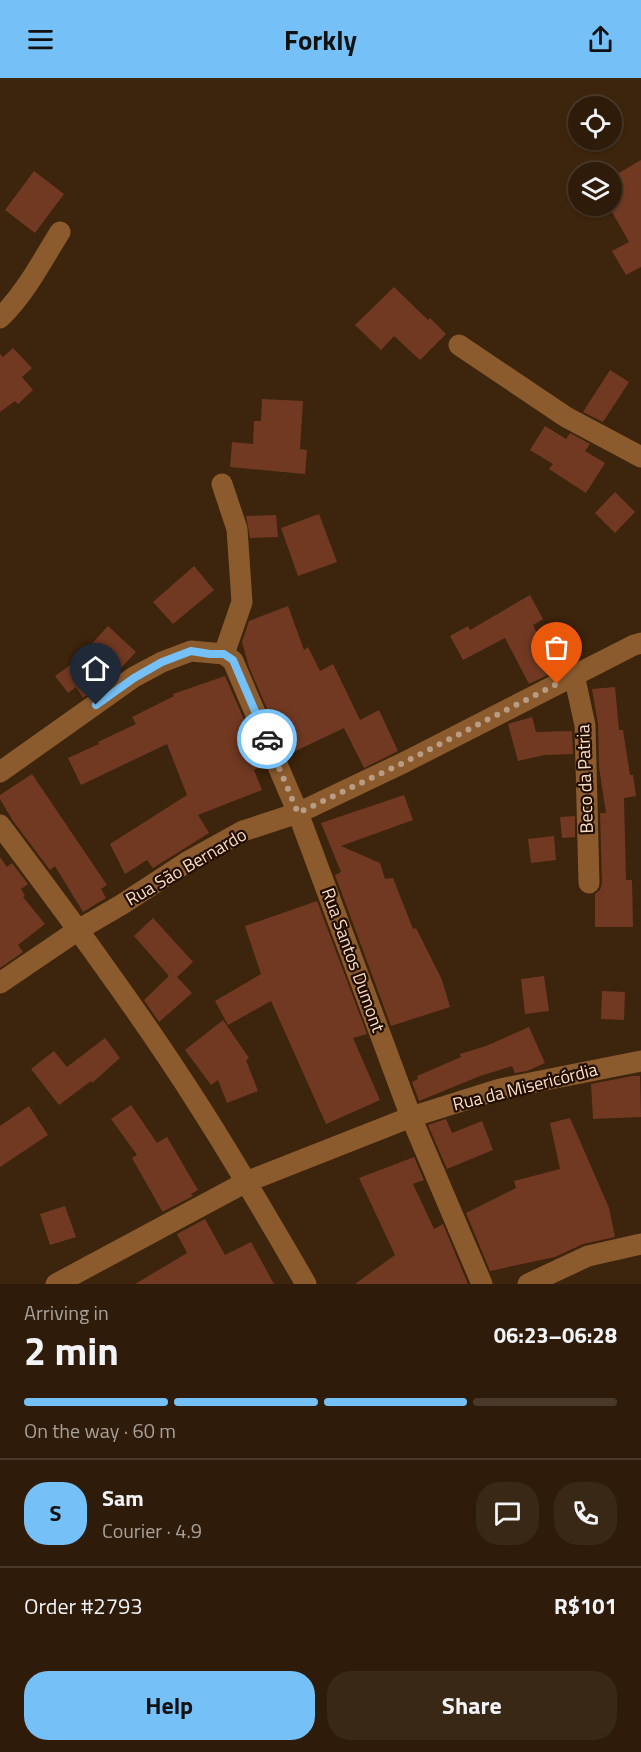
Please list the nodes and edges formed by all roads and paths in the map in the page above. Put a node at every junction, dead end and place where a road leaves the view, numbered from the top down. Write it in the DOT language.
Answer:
graph roads {
  1 [pos="60,232"];
  2 [pos="0,318"];
  3 [pos="459,345"];
  4 [pos="641,457"];
  5 [pos="222,484"];
  6 [pos="641,643"];
  7 [pos="217,654"];
  8 [pos="574,675"];
  9 [pos="0,772"];
  10 [pos="298,813"];
  11 [pos="0,825"];
  12 [pos="589,883"];
  13 [pos="78,930"];
  14 [pos="0,983"];
  15 [pos="641,1061"];
  16 [pos="411,1118"];
  17 [pos="246,1182"];
  18 [pos="641,1244"];
  19 [pos="57,1284"];
  20 [pos="306,1284"];
  21 [pos="482,1284"];
  22 [pos="528,1284"];
  1 -- 2 [label="street"];
  3 -- 4 [label="street"];
  5 -- 7 [label="street"];
  6 -- 8 [label="street, Rua São Bernardo"];
  7 -- 9 [label="street"];
  7 -- 10 [label="street, Rua Santos Dumont"];
  8 -- 10 [label="street, Rua São Bernardo"];
  8 -- 12 [label="street, Beco da Patria"];
  10 -- 13 [label="street, Rua São Bernardo"];
  10 -- 16 [label="street, Rua Santos Dumont"];
  11 -- 13 [label="street"];
  13 -- 14 [label="street, Rua São Bernardo"];
  13 -- 17 [label="street"];
  15 -- 16 [label="street, Rua da Misericórdia"];
  16 -- 17 [label="street"];
  16 -- 21 [label="street, Rua Santos Dumont"];
  17 -- 19 [label="street"];
  17 -- 20 [label="street"];
  18 -- 22 [label="street"];
}
